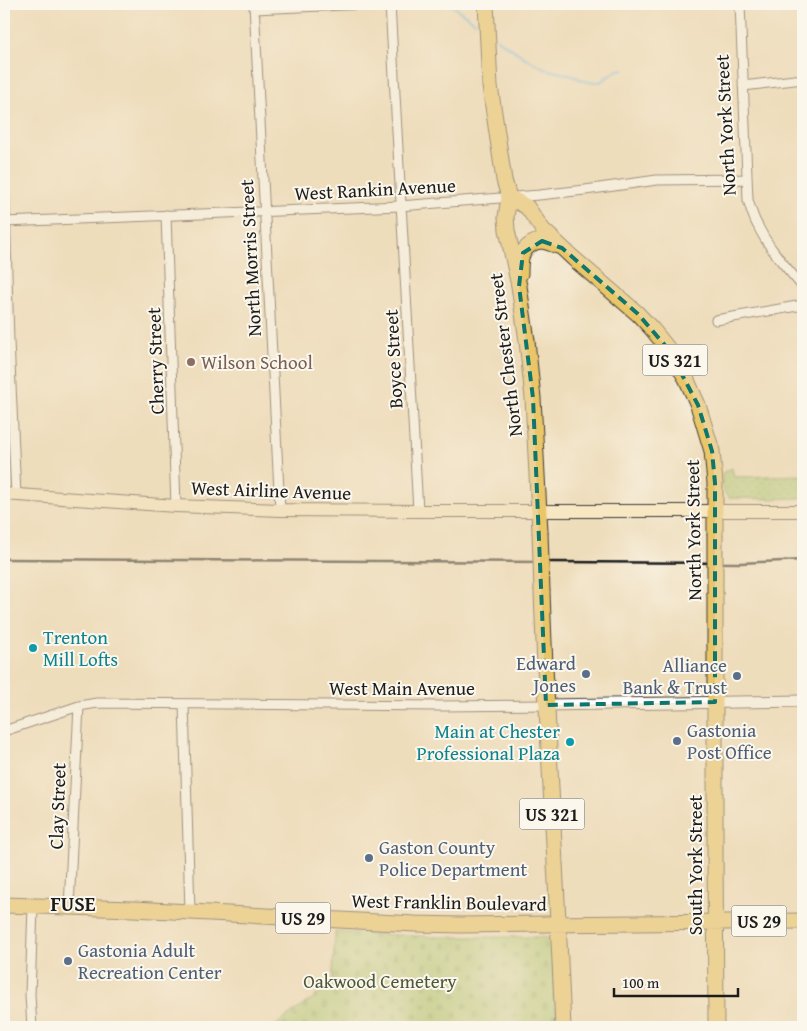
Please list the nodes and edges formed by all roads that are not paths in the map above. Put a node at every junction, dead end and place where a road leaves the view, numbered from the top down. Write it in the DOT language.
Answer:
graph roads {
  1 [pos="367,4"];
  2 [pos="390,4"];
  3 [pos="486,4"];
  4 [pos="740,4"];
  5 [pos="330,5"];
  6 [pos="254,6"];
  7 [pos="803,79"];
  8 [pos="743,86"];
  9 [pos="4,174"];
  10 [pos="746,179"];
  11 [pos="509,197"];
  12 [pos="400,206"];
  13 [pos="264,211"];
  14 [pos="166,215"];
  15 [pos="5,222"];
  16 [pos="562,248"];
  17 [pos="519,286"];
  18 [pos="803,287"];
  19 [pos="803,305"];
  20 [pos="716,320"];
  21 [pos="6,342"];
  22 [pos="10,494"];
  23 [pos="176,506"];
  24 [pos="280,510"];
  25 [pos="418,511"];
  26 [pos="538,511"];
  27 [pos="715,512"];
  28 [pos="803,512"];
  29 [pos="803,701"];
  30 [pos="715,702"];
  31 [pos="184,704"];
  32 [pos="546,704"];
  33 [pos="79,706"];
  34 [pos="4,731"];
  35 [pos="4,905"];
  36 [pos="33,906"];
  37 [pos="69,907"];
  38 [pos="190,912"];
  39 [pos="803,921"];
  40 [pos="715,922"];
  41 [pos="559,924"];
  42 [pos="32,1027"];
  43 [pos="563,1027"];
  44 [pos="716,1027"];
  1 -- 5 [label="street"];
  2 -- 12 [label="street, Boyce Street"];
  3 -- 11 [label="main road, North Chester Street / US 321"];
  4 -- 8 [label="street, North York Street"];
  5 -- 6 [label="street"];
  6 -- 13 [label="street, North Morris Street"];
  7 -- 8 [label="street"];
  8 -- 10 [label="street, North York Street"];
  9 -- 15 [label="street"];
  10 -- 11 [label="street, West Rankin Avenue"];
  10 -- 18 [label="street, North York Street"];
  11 -- 12 [label="street, West Rankin Avenue"];
  11 -- 16 [label="main road, North York Street / US 321"];
  11 -- 17 [label="main road, North Chester Street / US 321"];
  12 -- 13 [label="street, West Rankin Avenue"];
  12 -- 25 [label="street, Boyce Street"];
  13 -- 14 [label="street, West Rankin Avenue"];
  13 -- 24 [label="street, North Morris Street"];
  14 -- 15 [label="street, West Rankin Avenue"];
  14 -- 23 [label="street, Cherry Street"];
  15 -- 21 [label="street"];
  16 -- 17 [label="main road"];
  16 -- 27 [label="main road, North York Street / US 321"];
  17 -- 26 [label="main road, North Chester Street / US 321"];
  19 -- 20 [label="street"];
  21 -- 22 [label="street"];
  22 -- 23 [label="main road, West Airline Avenue"];
  23 -- 24 [label="main road, West Airline Avenue"];
  24 -- 25 [label="main road, West Airline Avenue"];
  25 -- 26 [label="main road, West Airline Avenue"];
  26 -- 27 [label="main road, West Airline Avenue"];
  26 -- 32 [label="main road, North Chester Street / US 321, bridge"];
  27 -- 28 [label="main road, West Airline Avenue"];
  27 -- 30 [label="main road, North York Street / US 321, bridge"];
  29 -- 30 [label="street, West Main Avenue"];
  30 -- 32 [label="street, West Main Avenue"];
  30 -- 40 [label="main road, South York Street / US 321"];
  31 -- 32 [label="street, West Main Avenue"];
  31 -- 33 [label="street, West Main Avenue"];
  31 -- 38 [label="street"];
  32 -- 41 [label="main road, US 321"];
  33 -- 34 [label="street, West Main Avenue"];
  33 -- 37 [label="street, Clay Street"];
  35 -- 36 [label="main road, West Franklin Boulevard / US 29"];
  36 -- 37 [label="main road, West Franklin Boulevard / US 29"];
  36 -- 42 [label="street"];
  37 -- 38 [label="main road, West Franklin Boulevard / US 29"];
  38 -- 41 [label="main road, West Franklin Boulevard / US 29"];
  39 -- 40 [label="main road, West Franklin Boulevard / US 29"];
  40 -- 41 [label="main road, West Franklin Boulevard / US 29"];
  40 -- 44 [label="main road, South York Street / US 321"];
  41 -- 43 [label="main road, US 321"];
}
